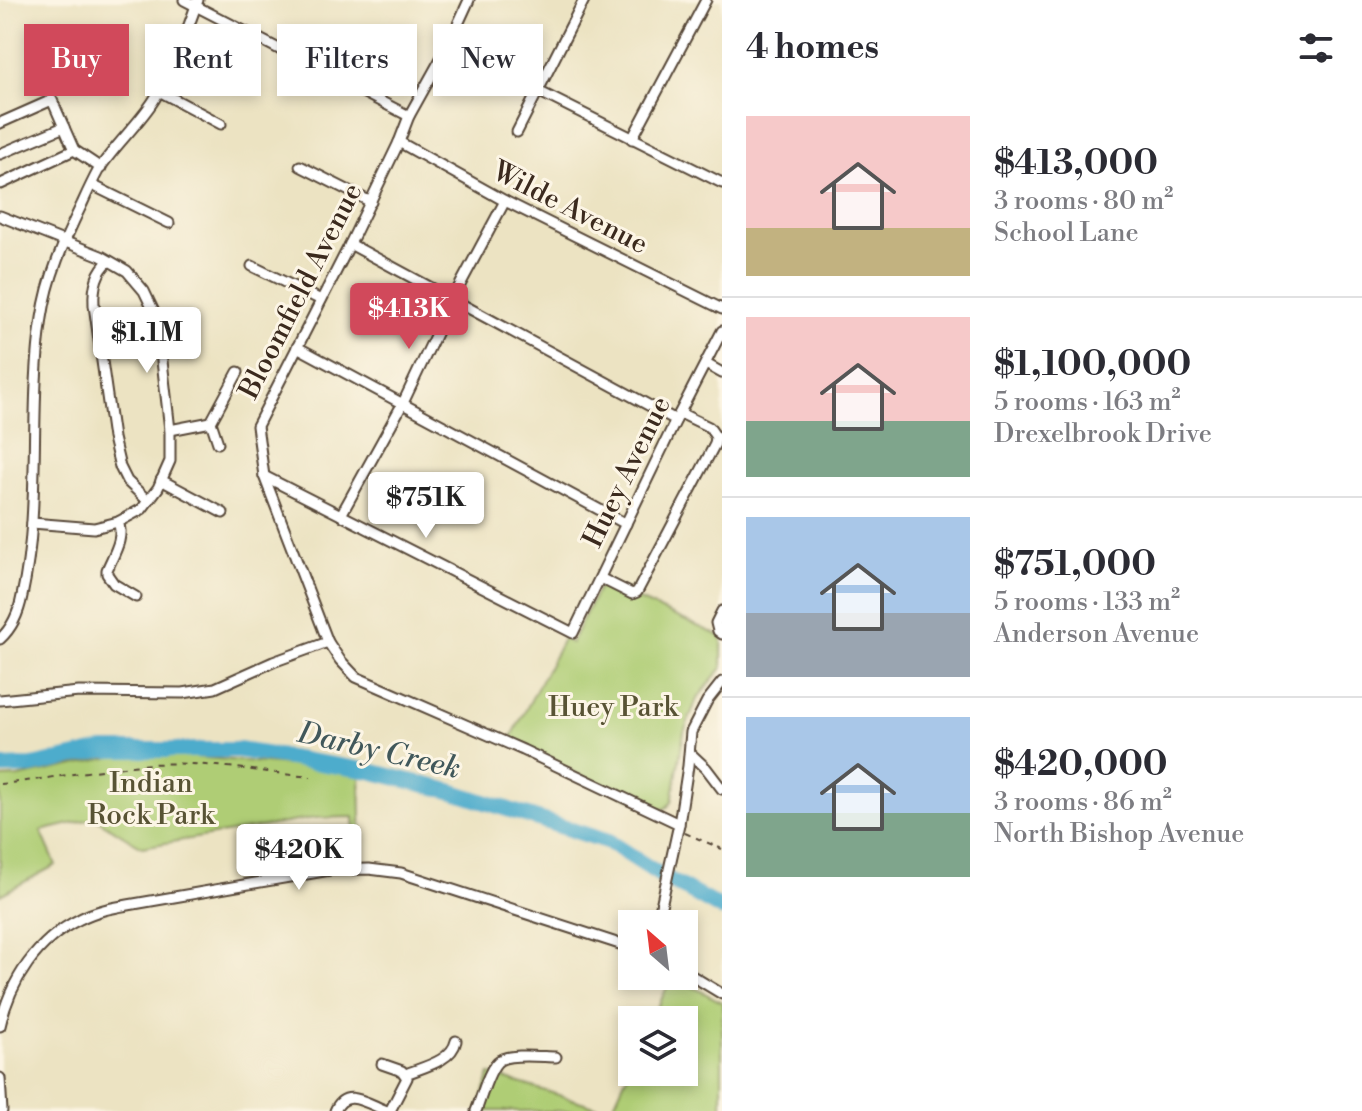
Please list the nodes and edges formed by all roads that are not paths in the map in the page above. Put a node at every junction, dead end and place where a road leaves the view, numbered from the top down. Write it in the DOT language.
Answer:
graph roads {
  1 [pos="184,0"];
  2 [pos="469,0"];
  3 [pos="584,0"];
  4 [pos="706,0"];
  5 [pos="197,3"];
  6 [pos="189,24"];
  7 [pos="458,24"];
  8 [pos="433,73"];
  9 [pos="543,81"];
  10 [pos="543,94"];
  11 [pos="156,96"];
  12 [pos="168,96"];
  13 [pos="535,96"];
  14 [pos="409,116"];
  15 [pos="0,123"];
  16 [pos="221,124"];
  17 [pos="64,127"];
  18 [pos="517,132"];
  19 [pos="632,139"];
  20 [pos="399,142"];
  21 [pos="74,150"];
  22 [pos="0,154"];
  23 [pos="300,166"];
  24 [pos="101,168"];
  25 [pos="722,183"];
  26 [pos="0,184"];
  27 [pos="92,185"];
  28 [pos="505,201"];
  29 [pos="371,202"];
  30 [pos="0,216"];
  31 [pos="169,223"];
  32 [pos="64,240"];
  33 [pos="350,244"];
  34 [pos="109,261"];
  35 [pos="252,266"];
  36 [pos="321,300"];
  37 [pos="452,300"];
  38 [pos="722,309"];
  39 [pos="722,331"];
  40 [pos="297,347"];
  41 [pos="706,364"];
  42 [pos="238,372"];
  43 [pos="722,373"];
  44 [pos="403,403"];
  45 [pos="678,416"];
  46 [pos="211,422"];
  47 [pos="170,430"];
  48 [pos="218,443"];
  49 [pos="264,476"];
  50 [pos="161,480"];
  51 [pos="148,501"];
  52 [pos="223,513"];
  53 [pos="341,515"];
  54 [pos="118,522"];
  55 [pos="32,523"];
  56 [pos="626,524"];
  57 [pos="600,578"];
  58 [pos="136,597"];
  59 [pos="722,611"];
  60 [pos="722,634"];
  61 [pos="0,639"];
  62 [pos="328,642"];
  63 [pos="722,682"];
  64 [pos="0,700"];
  65 [pos="690,753"];
  66 [pos="722,789"];
  67 [pos="678,827"];
  68 [pos="660,910"];
  69 [pos="618,943"];
  70 [pos="698,979"];
  71 [pos="722,994"];
  72 [pos="0,1026"];
  73 [pos="456,1041"];
  74 [pos="556,1057"];
  75 [pos="382,1064"];
  76 [pos="406,1074"];
  77 [pos="0,1078"];
  78 [pos="2,1111"];
  79 [pos="335,1111"];
  80 [pos="388,1111"];
  81 [pos="476,1111"];
  1 -- 5 [label="street"];
  2 -- 7 [label="street, Bloomfield Avenue"];
  3 -- 9 [label="street"];
  4 -- 19 [label="street"];
  5 -- 6 [label="street"];
  5 -- 14 [label="street"];
  8 -- 14 [label="street, Bloomfield Avenue"];
  10 -- 19 [label="street"];
  11 -- 24 [label="street"];
  12 -- 16 [label="street"];
  13 -- 18 [label="street"];
  14 -- 20 [label="street, Bloomfield Avenue"];
  15 -- 17 [label="street"];
  17 -- 21 [label="street"];
  17 -- 22 [label="street"];
  19 -- 25 [label="street"];
  20 -- 28 [label="street, Wilde Avenue"];
  20 -- 29 [label="street, Bloomfield Avenue"];
  21 -- 24 [label="street"];
  21 -- 26 [label="street"];
  23 -- 29 [label="street"];
  24 -- 27 [label="street"];
  27 -- 31 [label="street"];
  27 -- 32 [label="street"];
  28 -- 37 [label="street"];
  28 -- 38 [label="street, Wilde Avenue"];
  29 -- 33 [label="street, Bloomfield Avenue"];
  30 -- 32 [label="street"];
  32 -- 34 [label="street"];
  32 -- 55 [label="street"];
  33 -- 36 [label="street, Bloomfield Avenue"];
  33 -- 37 [label="street"];
  34 -- 47 [label="street"];
  34 -- 51 [label="street"];
  35 -- 36 [label="street"];
  36 -- 40 [label="street, Bloomfield Avenue"];
  37 -- 44 [label="street"];
  37 -- 45 [label="street"];
  39 -- 41 [label="street, Huey Avenue"];
  40 -- 44 [label="street"];
  40 -- 49 [label="street, Bloomfield Avenue"];
  41 -- 43 [label="street"];
  41 -- 45 [label="street, Huey Avenue"];
  42 -- 46 [label="street"];
  44 -- 53 [label="street"];
  44 -- 56 [label="street"];
  45 -- 56 [label="street, Huey Avenue"];
  45 -- 57 [label="street"];
  46 -- 47 [label="street"];
  46 -- 48 [label="street"];
  47 -- 50 [label="street"];
  49 -- 53 [label="street"];
  49 -- 62 [label="street, Bloomfield Avenue"];
  50 -- 51 [label="street"];
  50 -- 52 [label="street"];
  51 -- 54 [label="street"];
  53 -- 57 [label="street, Huey Avenue"];
  54 -- 55 [label="street"];
  54 -- 58 [label="street"];
  55 -- 61 [label="street"];
  56 -- 57 [label="street, Huey Avenue"];
  59 -- 60 [label="street"];
  62 -- 64 [label="street"];
  62 -- 67 [label="street, Bloomfield Avenue"];
  63 -- 65 [label="street"];
  65 -- 66 [label="street"];
  65 -- 67 [label="street"];
  67 -- 68 [label="street"];
  69 -- 72 [label="street"];
  70 -- 71 [label="street"];
  73 -- 76 [label="street"];
  74 -- 81 [label="street"];
  75 -- 76 [label="street"];
  76 -- 80 [label="street"];
  77 -- 78 [label="street"];
  79 -- 80 [label="street"];
}
